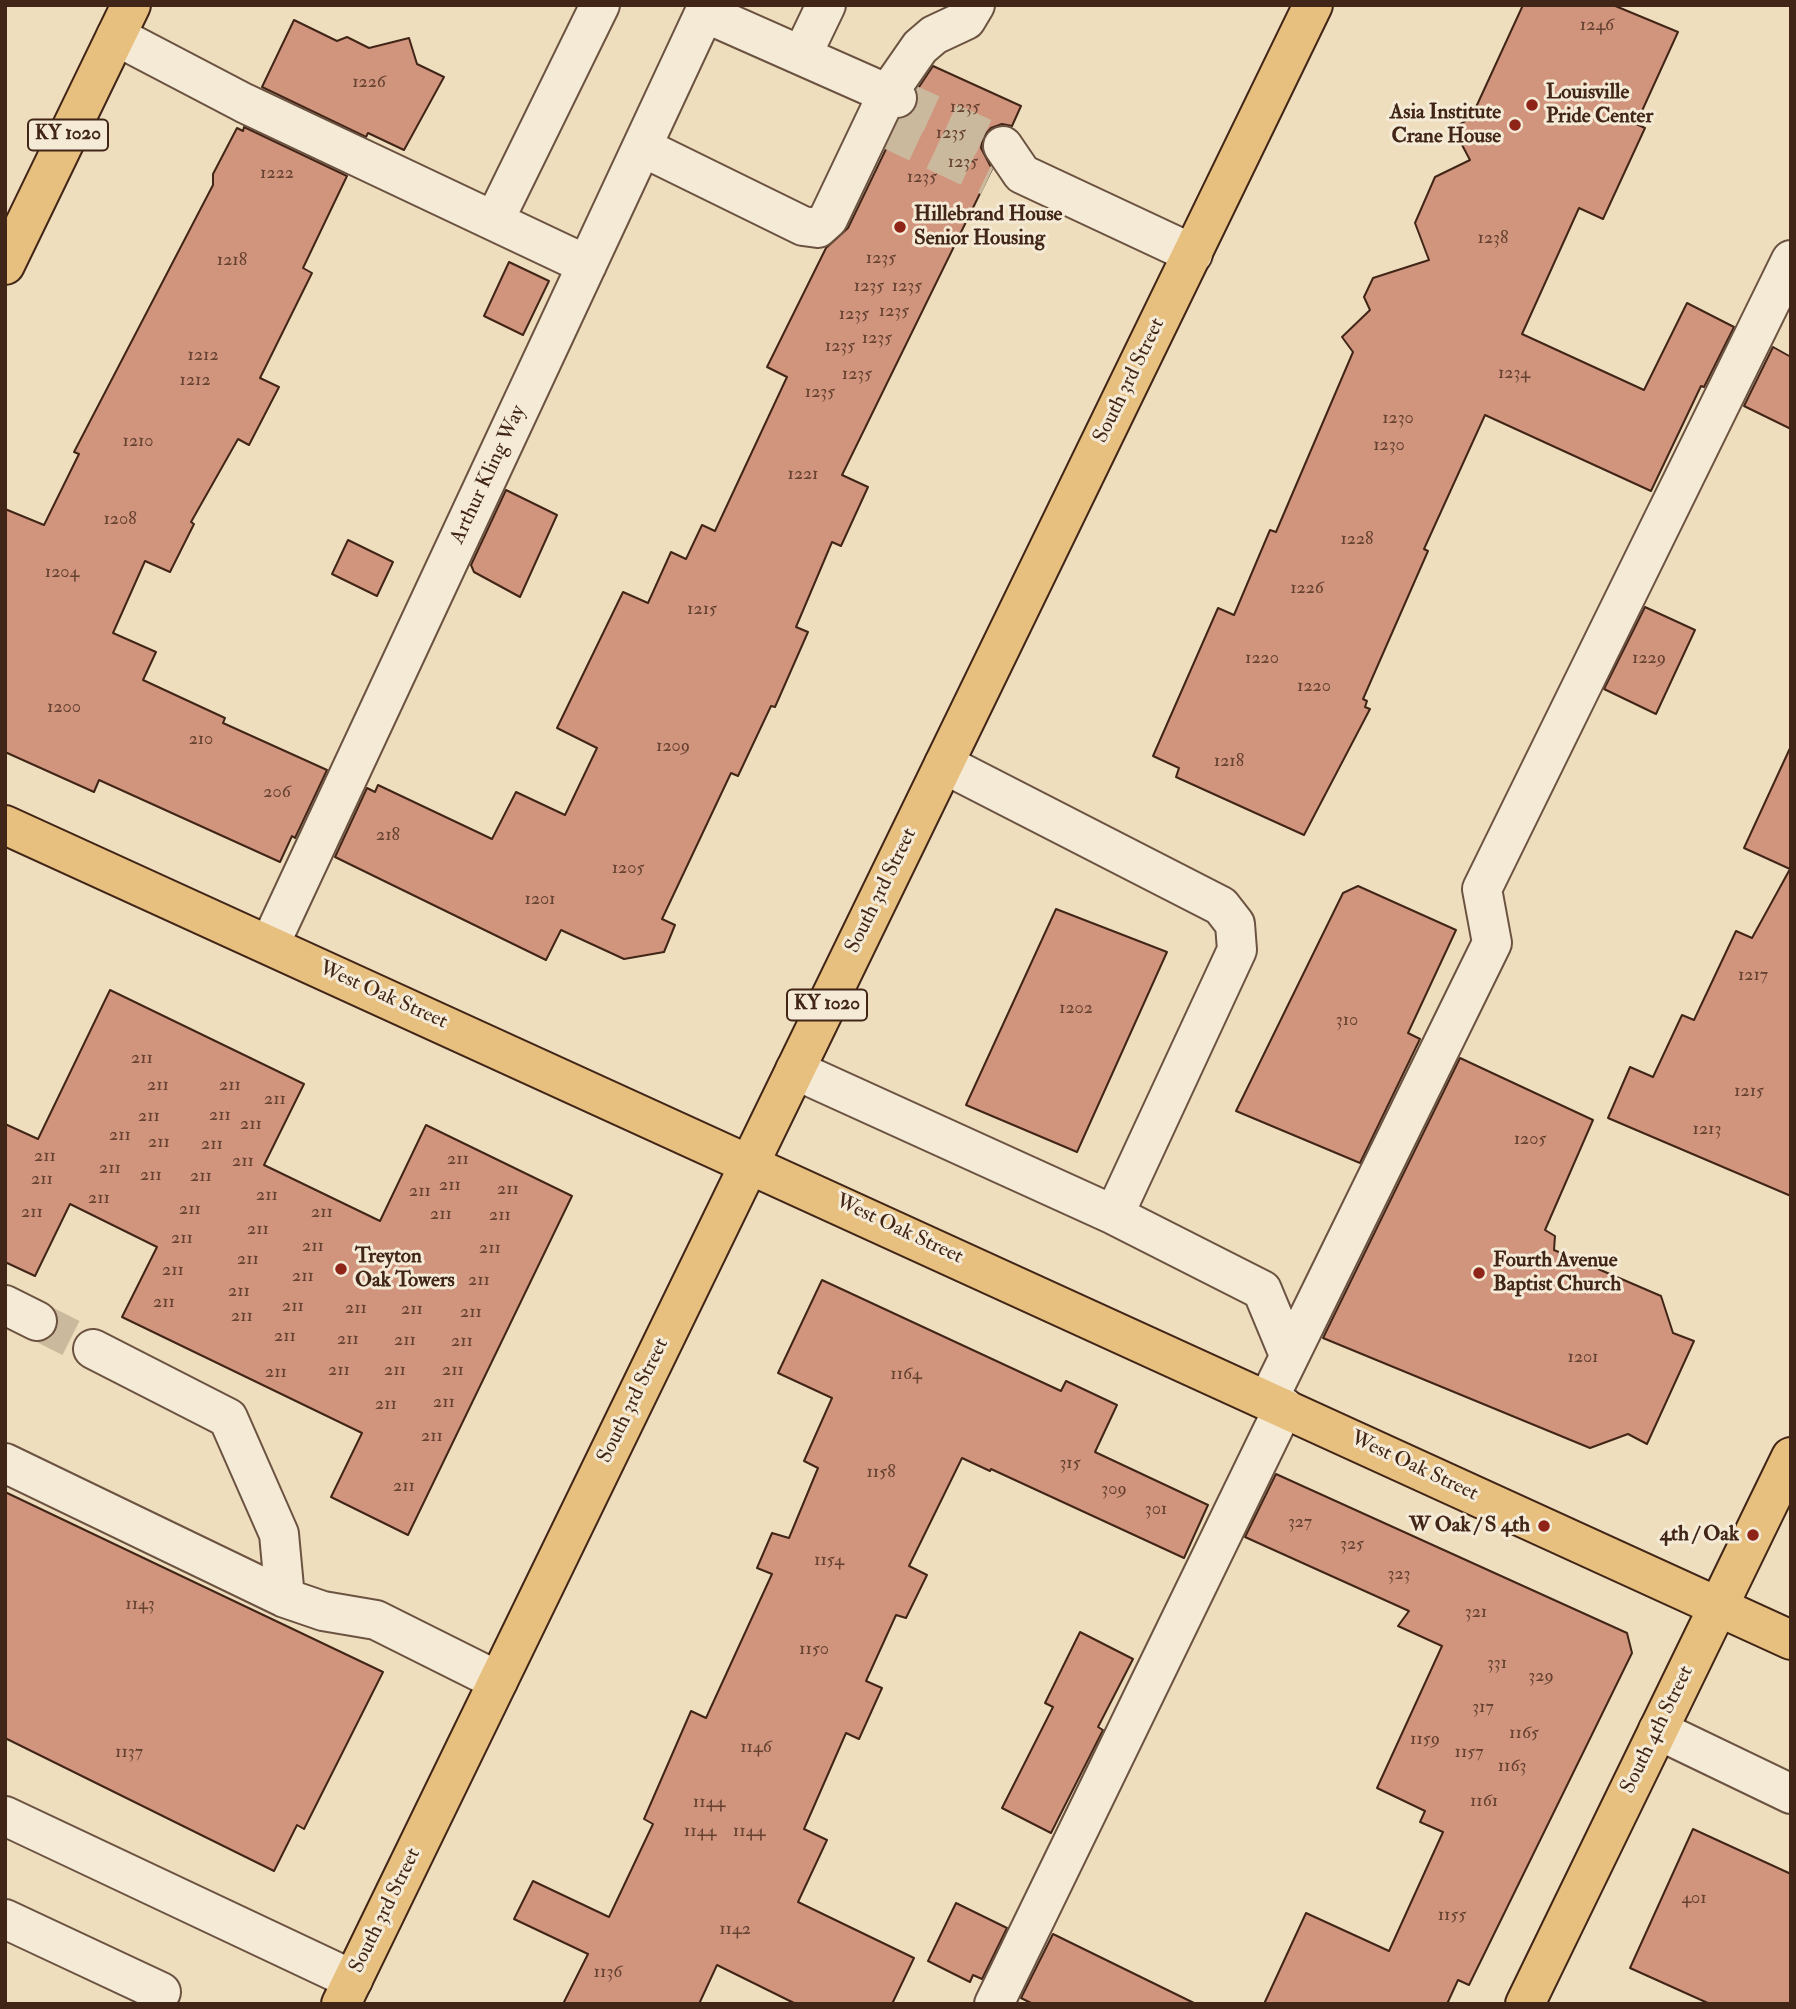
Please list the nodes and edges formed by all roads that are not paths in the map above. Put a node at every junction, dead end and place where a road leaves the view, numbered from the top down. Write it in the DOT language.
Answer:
graph roads {
  1 [pos="600,5"];
  2 [pos="826,5"];
  3 [pos="975,5"];
  4 [pos="1314,5"];
  5 [pos="706,9"];
  6 [pos="124,21"];
  7 [pos="802,55"];
  8 [pos="885,110"];
  9 [pos="642,148"];
  10 [pos="1004,166"];
  11 [pos="494,221"];
  12 [pos="1192,254"];
  13 [pos="1791,260"];
  14 [pos="5,265"];
  15 [pos="587,265"];
  16 [pos="944,764"];
  17 [pos="5,825"];
  18 [pos="270,944"];
  19 [pos="795,1070"];
  20 [pos="751,1163"];
  21 [pos="1114,1215"];
  22 [pos="93,1349"];
  23 [pos="1289,1355"];
  24 [pos="1276,1404"];
  25 [pos="1791,1457"];
  26 [pos="5,1462"];
  27 [pos="285,1598"];
  28 [pos="1718,1607"];
  29 [pos="1791,1640"];
  30 [pos="498,1681"];
  31 [pos="1658,1730"];
  32 [pos="1791,1794"];
  33 [pos="5,1816"];
  34 [pos="5,1919"];
  35 [pos="161,1992"];
  36 [pos="347,1992"];
  37 [pos="994,2004"];
  38 [pos="1525,2004"];
  1 -- 11 [label="street"];
  2 -- 7 [label="street"];
  3 -- 8 [label="street"];
  4 -- 12 [label="main road, South 3rd Street / KY 1020"];
  5 -- 7 [label="street"];
  5 -- 9 [label="street, Arthur Kling Way"];
  6 -- 11 [label="street"];
  6 -- 14 [label="main road, KY 1020"];
  7 -- 8 [label="street"];
  8 -- 9 [label="street"];
  9 -- 15 [label="street, Arthur Kling Way"];
  10 -- 12 [label="street"];
  11 -- 15 [label="street"];
  12 -- 16 [label="main road, South 3rd Street / KY 1020"];
  13 -- 23 [label="street"];
  15 -- 18 [label="street, Arthur Kling Way"];
  16 -- 19 [label="main road, South 3rd Street / KY 1020"];
  16 -- 21 [label="street"];
  17 -- 18 [label="main road, West Oak Street"];
  18 -- 20 [label="main road, West Oak Street"];
  19 -- 20 [label="main road, South 3rd Street / KY 1020"];
  19 -- 21 [label="street"];
  20 -- 24 [label="main road, West Oak Street"];
  20 -- 30 [label="main road, South 3rd Street / KY 1020"];
  21 -- 23 [label="street"];
  22 -- 27 [label="street"];
  23 -- 24 [label="street"];
  24 -- 28 [label="main road, West Oak Street"];
  24 -- 37 [label="street"];
  25 -- 28 [label="main road, South 4th Street"];
  26 -- 27 [label="street"];
  27 -- 30 [label="street"];
  28 -- 29 [label="main road, West Oak Street"];
  28 -- 31 [label="main road, South 4th Street"];
  30 -- 36 [label="main road, South 3rd Street / KY 1020"];
  31 -- 32 [label="street"];
  31 -- 38 [label="main road, South 4th Street"];
  33 -- 36 [label="street"];
  34 -- 35 [label="street"];
}
